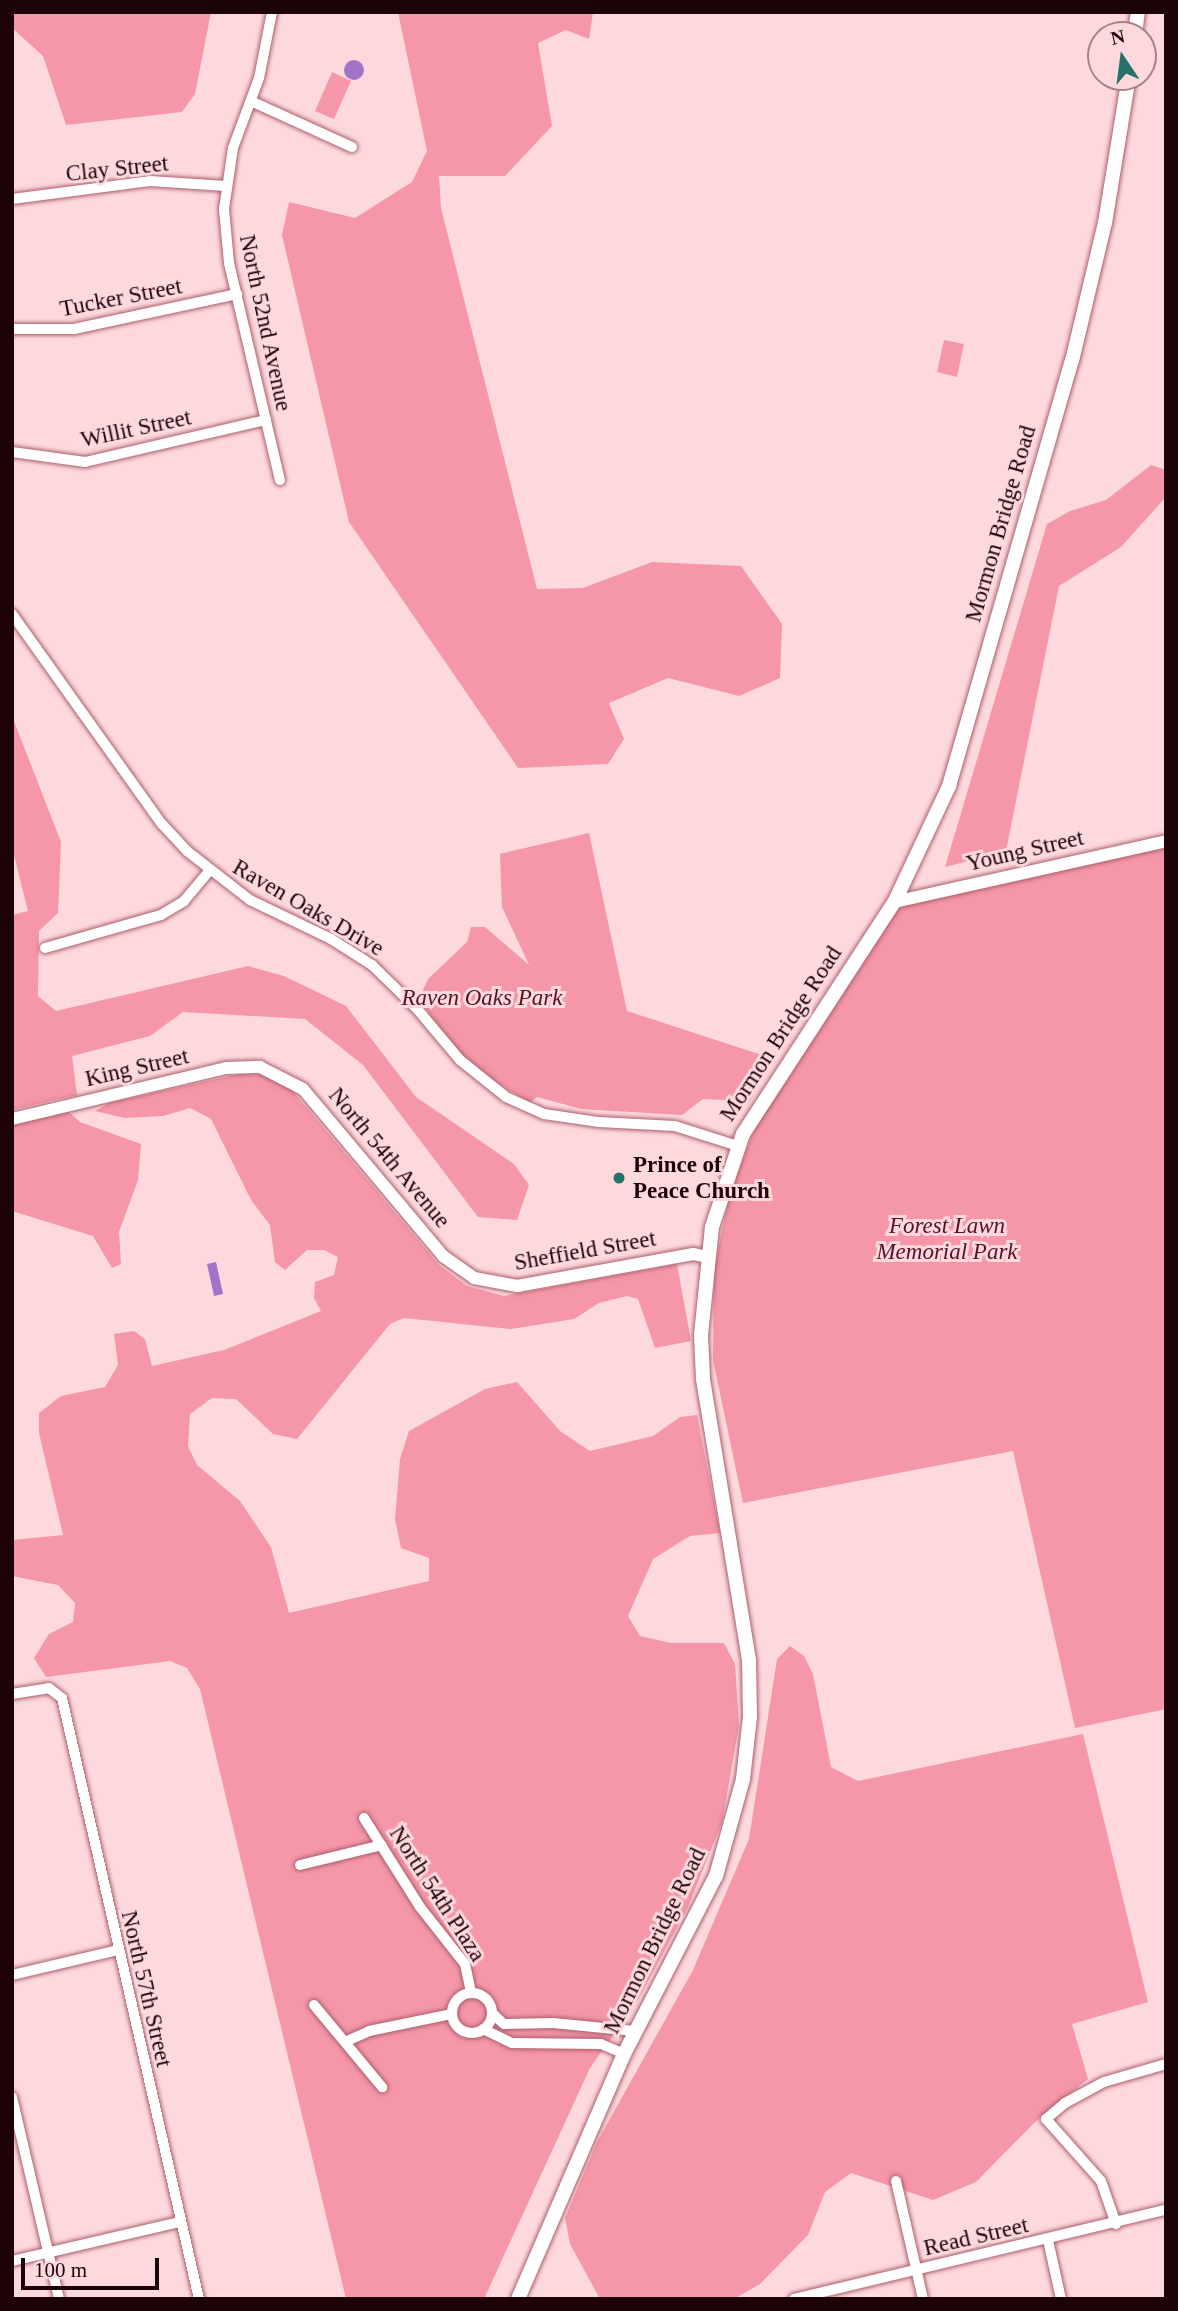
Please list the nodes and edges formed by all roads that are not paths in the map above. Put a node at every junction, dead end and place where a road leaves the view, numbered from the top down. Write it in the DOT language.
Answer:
graph roads {
  1 [pos="272,12"];
  2 [pos="1127,91"];
  3 [pos="251,102"];
  4 [pos="352,147"];
  5 [pos="226,186"];
  6 [pos="12,199"];
  7 [pos="237,294"];
  8 [pos="12,329"];
  9 [pos="266,420"];
  10 [pos="12,452"];
  11 [pos="280,480"];
  12 [pos="12,614"];
  13 [pos="1166,841"];
  14 [pos="209,871"];
  15 [pos="894,902"];
  16 [pos="45,948"];
  17 [pos="272,1071"];
  18 [pos="12,1119"];
  19 [pos="738,1146"];
  20 [pos="708,1256"];
  21 [pos="470,1276"];
  22 [pos="12,1694"];
  23 [pos="364,1818"];
  24 [pos="382,1845"];
  25 [pos="300,1865"];
  26 [pos="118,1950"];
  27 [pos="12,1975"];
  28 [pos="471,1993"];
  29 [pos="314,2005"];
  30 [pos="452,2014"];
  31 [pos="492,2014"];
  32 [pos="483,2029"];
  33 [pos="635,2031"];
  34 [pos="347,2041"];
  35 [pos="624,2054"];
  36 [pos="1166,2064"];
  37 [pos="382,2087"];
  38 [pos="12,2096"];
  39 [pos="896,2181"];
  40 [pos="1166,2210"];
  41 [pos="180,2222"];
  42 [pos="1116,2224"];
  43 [pos="1048,2240"];
  44 [pos="48,2252"];
  45 [pos="12,2261"];
  46 [pos="916,2270"];
  47 [pos="59,2299"];
  48 [pos="199,2299"];
  49 [pos="518,2299"];
  50 [pos="794,2299"];
  51 [pos="923,2299"];
  52 [pos="1061,2299"];
  1 -- 3 [label="street, North 52nd Avenue"];
  2 -- 15 [label="main road, Mormon Bridge Road"];
  3 -- 4 [label="street"];
  3 -- 5 [label="street, North 52nd Avenue"];
  5 -- 6 [label="street, Clay Street"];
  5 -- 7 [label="street, North 52nd Avenue"];
  7 -- 8 [label="street, Tucker Street"];
  7 -- 9 [label="street, North 52nd Avenue"];
  9 -- 10 [label="street, Willit Street"];
  9 -- 11 [label="street, North 52nd Avenue"];
  12 -- 14 [label="street, Raven Oaks Drive"];
  13 -- 15 [label="street, Young Street"];
  14 -- 16 [label="street"];
  14 -- 19 [label="street, Raven Oaks Drive"];
  15 -- 19 [label="main road, Mormon Bridge Road"];
  17 -- 18 [label="street, King Street"];
  17 -- 21 [label="street, North 54th Avenue"];
  19 -- 20 [label="main road, Mormon Bridge Road"];
  20 -- 21 [label="street, Sheffield Street"];
  20 -- 33 [label="main road, Mormon Bridge Road"];
  22 -- 26 [label="street, North 57th Street"];
  23 -- 24 [label="street, North 54th Plaza"];
  24 -- 25 [label="street"];
  24 -- 28 [label="street, North 54th Plaza"];
  26 -- 27 [label="street"];
  26 -- 41 [label="street, North 57th Street"];
  28 -- 30 [label="street"];
  28 -- 31 [label="street"];
  29 -- 34 [label="street"];
  30 -- 32 [label="street"];
  30 -- 34 [label="street"];
  31 -- 32 [label="street"];
  31 -- 33 [label="street"];
  32 -- 35 [label="street"];
  33 -- 35 [label="main road, Mormon Bridge Road"];
  34 -- 37 [label="street"];
  35 -- 49 [label="main road, Mormon Bridge Road"];
  36 -- 42 [label="street"];
  38 -- 44 [label="street"];
  39 -- 46 [label="street"];
  40 -- 42 [label="street, Read Street"];
  41 -- 44 [label="street"];
  41 -- 48 [label="street, North 57th Street"];
  42 -- 43 [label="street, Read Street"];
  43 -- 46 [label="street, Read Street"];
  43 -- 52 [label="street"];
  44 -- 45 [label="street"];
  44 -- 47 [label="street"];
  46 -- 50 [label="street, Read Street"];
  46 -- 51 [label="street"];
}
